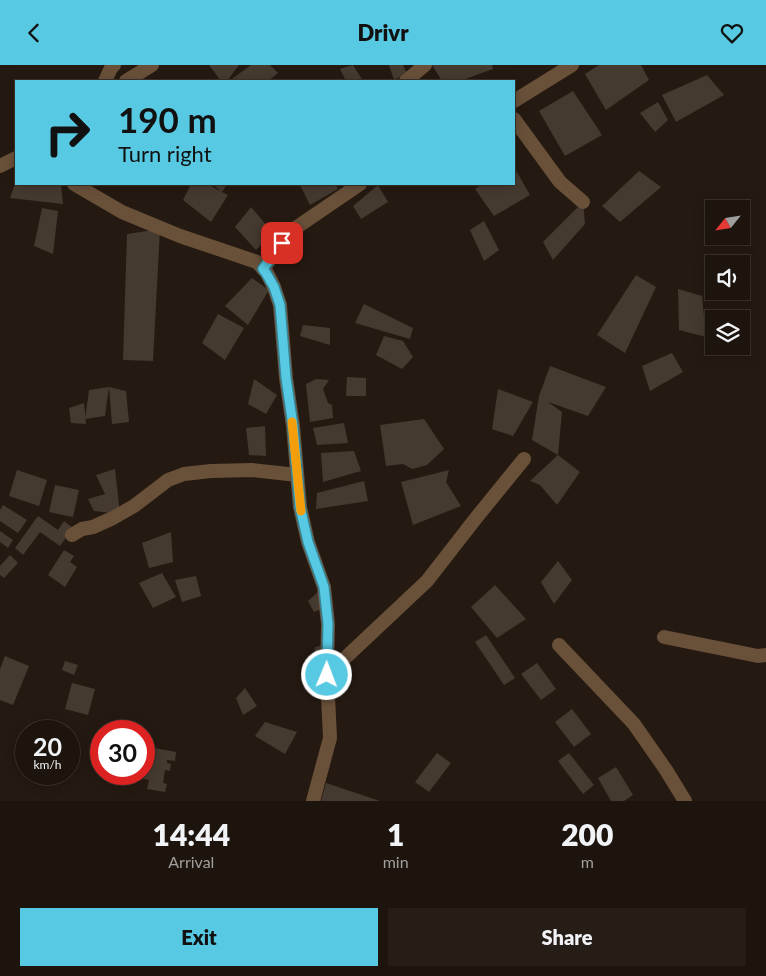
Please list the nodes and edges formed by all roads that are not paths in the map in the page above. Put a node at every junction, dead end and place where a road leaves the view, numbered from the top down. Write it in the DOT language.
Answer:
graph roads {
  1 [pos="114,65"];
  2 [pos="152,65"];
  3 [pos="425,65"];
  4 [pos="572,65"];
  5 [pos="105,80"];
  6 [pos="128,80"];
  7 [pos="407,80"];
  8 [pos="515,100"];
  9 [pos="515,120"];
  10 [pos="15,158"];
  11 [pos="0,166"];
  12 [pos="76,185"];
  13 [pos="359,185"];
  14 [pos="583,202"];
  15 [pos="263,269"];
  16 [pos="524,459"];
  17 [pos="297,475"];
  18 [pos="72,535"];
  19 [pos="664,637"];
  20 [pos="560,645"];
  21 [pos="766,655"];
  22 [pos="327,675"];
  23 [pos="313,801"];
  24 [pos="685,801"];
  1 -- 5 [label="street"];
  2 -- 6 [label="street"];
  3 -- 7 [label="street"];
  4 -- 8 [label="street"];
  9 -- 14 [label="street"];
  10 -- 11 [label="street"];
  12 -- 15 [label="street"];
  13 -- 15 [label="street"];
  15 -- 17 [label="street"];
  16 -- 22 [label="street"];
  17 -- 18 [label="street"];
  17 -- 22 [label="street"];
  19 -- 21 [label="street"];
  20 -- 24 [label="street"];
  22 -- 23 [label="street"];
}
